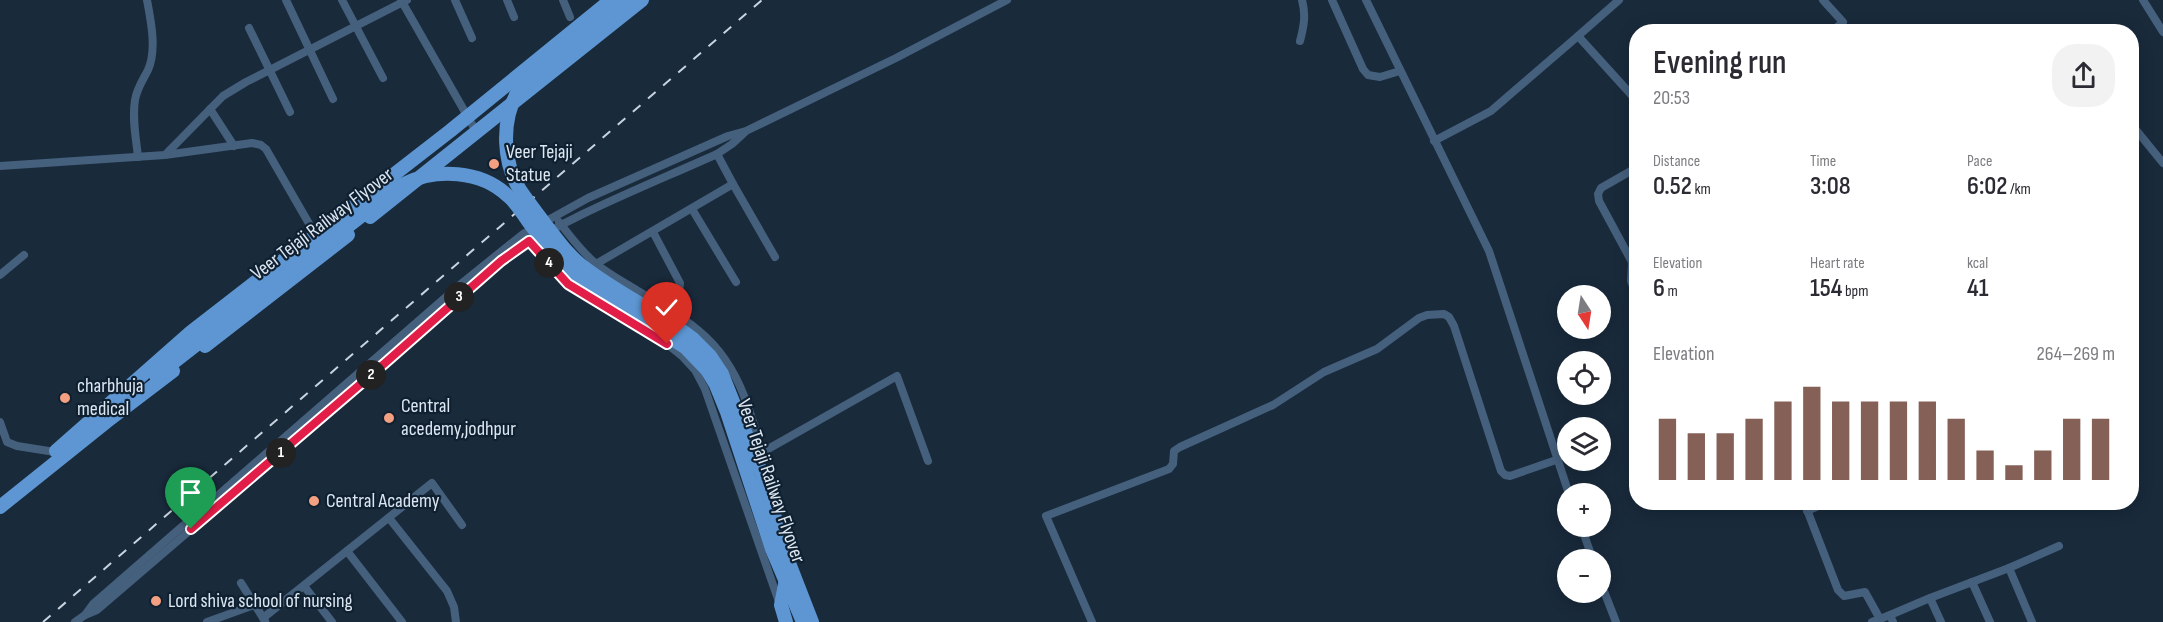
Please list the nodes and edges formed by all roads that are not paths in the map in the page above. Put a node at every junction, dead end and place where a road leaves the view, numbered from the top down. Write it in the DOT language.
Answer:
graph roads {
  1 [pos="147,0"];
  2 [pos="286,0"];
  3 [pos="342,0"];
  4 [pos="455,0"];
  5 [pos="507,0"];
  6 [pos="563,0"];
  7 [pos="611,0"];
  8 [pos="626,0"];
  9 [pos="642,0"];
  10 [pos="1007,0"];
  11 [pos="1302,0"];
  12 [pos="1332,0"];
  13 [pos="1366,0"];
  14 [pos="1619,0"];
  15 [pos="1823,0"];
  16 [pos="2143,0"];
  17 [pos="403,1"];
  18 [pos="514,17"];
  19 [pos="570,17"];
  20 [pos="1841,24"];
  21 [pos="356,27"];
  22 [pos="249,28"];
  23 [pos="2163,32"];
  24 [pos="1578,36"];
  25 [pos="472,38"];
  26 [pos="1300,41"];
  27 [pos="310,49"];
  28 [pos="269,70"];
  29 [pos="1400,71"];
  30 [pos="383,78"];
  31 [pos="1629,92"];
  32 [pos="333,99"];
  33 [pos="210,110"];
  34 [pos="290,112"];
  35 [pos="467,117"];
  36 [pos="746,131"];
  37 [pos="477,133"];
  38 [pos="2139,133"];
  39 [pos="1434,141"];
  40 [pos="234,146"];
  41 [pos="717,154"];
  42 [pos="165,155"];
  43 [pos="138,157"];
  44 [pos="2163,163"];
  45 [pos="2,164"];
  46 [pos="1629,172"];
  47 [pos="733,184"];
  48 [pos="692,209"];
  49 [pos="555,216"];
  50 [pos="561,225"];
  51 [pos="652,232"];
  52 [pos="315,234"];
  53 [pos="526,238"];
  54 [pos="24,255"];
  55 [pos="1629,256"];
  56 [pos="775,257"];
  57 [pos="596,264"];
  58 [pos="0,275"];
  59 [pos="736,282"];
  60 [pos="677,314"];
  61 [pos="152,379"];
  62 [pos="118,396"];
  63 [pos="130,404"];
  64 [pos="0,422"];
  65 [pos="55,452"];
  66 [pos="761,453"];
  67 [pos="1556,460"];
  68 [pos="928,461"];
  69 [pos="761,472"];
  70 [pos="1565,483"];
  71 [pos="0,495"];
  72 [pos="0,507"];
  73 [pos="1806,510"];
  74 [pos="389,518"];
  75 [pos="462,525"];
  76 [pos="2059,546"];
  77 [pos="348,551"];
  78 [pos="789,563"];
  79 [pos="2008,568"];
  80 [pos="1972,582"];
  81 [pos="241,583"];
  82 [pos="303,586"];
  83 [pos="1930,598"];
  84 [pos="1609,603"];
  85 [pos="254,605"];
  86 [pos="781,606"];
  87 [pos="1891,618"];
  88 [pos="264,620"];
  89 [pos="1876,620"];
  90 [pos="75,622"];
  91 [pos="207,622"];
  92 [pos="332,622"];
  93 [pos="402,622"];
  94 [pos="456,622"];
  95 [pos="786,622"];
  96 [pos="803,622"];
  97 [pos="812,622"];
  98 [pos="1092,622"];
  99 [pos="1616,622"];
  100 [pos="1941,622"];
  101 [pos="1990,622"];
  102 [pos="2032,622"];
  1 -- 43 [label="street"];
  2 -- 27 [label="street"];
  3 -- 21 [label="street"];
  4 -- 25 [label="street"];
  5 -- 18 [label="street"];
  6 -- 19 [label="street"];
  7 -- 35 [label="main road"];
  8 -- 69 [label="main road, bridge"];
  9 -- 37 [label="main road"];
  10 -- 36 [label="street"];
  11 -- 26 [label="street"];
  12 -- 29 [label="street"];
  13 -- 29 [label="street"];
  14 -- 24 [label="street"];
  15 -- 20 [label="street"];
  16 -- 23 [label="street"];
  17 -- 21 [label="street"];
  17 -- 35 [label="street"];
  21 -- 27 [label="street"];
  21 -- 30 [label="street"];
  22 -- 28 [label="street"];
  24 -- 31 [label="street"];
  24 -- 39 [label="street"];
  27 -- 28 [label="street"];
  27 -- 32 [label="street"];
  28 -- 33 [label="street"];
  28 -- 34 [label="street"];
  29 -- 39 [label="street"];
  33 -- 40 [label="street"];
  33 -- 42 [label="street"];
  35 -- 37 [label="street"];
  35 -- 52 [label="main road"];
  36 -- 41 [label="street"];
  36 -- 49 [label="street"];
  37 -- 63 [label="main road"];
  38 -- 44 [label="street"];
  39 -- 67 [label="street"];
  40 -- 42 [label="street"];
  40 -- 52 [label="street"];
  41 -- 47 [label="street"];
  41 -- 50 [label="street"];
  42 -- 43 [label="street"];
  43 -- 45 [label="street"];
  46 -- 55 [label="street"];
  47 -- 48 [label="street"];
  47 -- 56 [label="street"];
  48 -- 51 [label="street"];
  48 -- 59 [label="street"];
  49 -- 50 [label="street"];
  49 -- 53 [label="street"];
  50 -- 53 [label="street"];
  50 -- 57 [label="street"];
  51 -- 57 [label="street"];
  51 -- 60 [label="street"];
  52 -- 62 [label="main road"];
  53 -- 86 [label="street"];
  53 -- 90 [label="street"];
  54 -- 58 [label="street"];
  57 -- 60 [label="street"];
  60 -- 66 [label="street"];
  61 -- 62 [label="main road, Veer Tejaji Railway Flyover"];
  61 -- 63 [label="main road, Veer Tejaji Railway Flyover"];
  61 -- 96 [label="main road, Veer Tejaji Railway Flyover, bridge"];
  62 -- 65 [label="main road"];
  63 -- 72 [label="main road"];
  64 -- 65 [label="street"];
  65 -- 71 [label="main road"];
  66 -- 68 [label="street"];
  66 -- 69 [label="street"];
  67 -- 70 [label="street"];
  67 -- 98 [label="street"];
  69 -- 78 [label="main road"];
  73 -- 89 [label="street"];
  74 -- 75 [label="street"];
  74 -- 77 [label="street"];
  74 -- 94 [label="street"];
  76 -- 79 [label="street"];
  77 -- 82 [label="street"];
  77 -- 93 [label="street"];
  78 -- 86 [label="main road"];
  78 -- 97 [label="main road"];
  79 -- 80 [label="street"];
  79 -- 102 [label="street"];
  80 -- 83 [label="street"];
  80 -- 101 [label="street"];
  81 -- 85 [label="street"];
  82 -- 88 [label="street"];
  82 -- 92 [label="street"];
  83 -- 87 [label="street"];
  83 -- 100 [label="street"];
  84 -- 99 [label="street"];
  85 -- 88 [label="street"];
  85 -- 91 [label="street"];
  86 -- 95 [label="main road"];
  87 -- 89 [label="street"];
}
